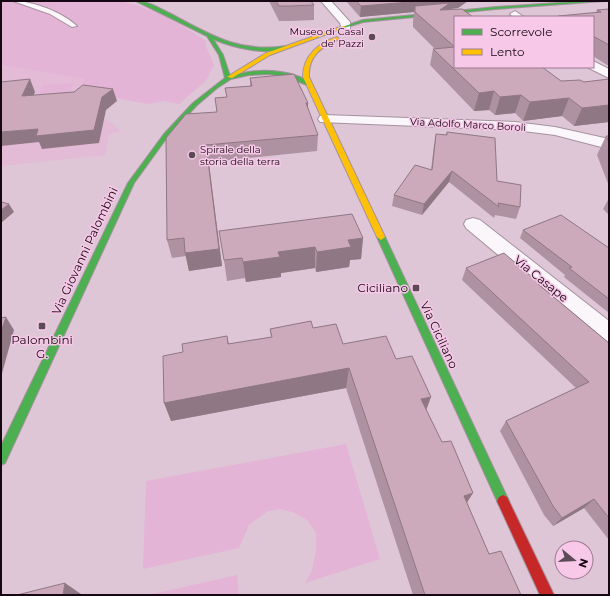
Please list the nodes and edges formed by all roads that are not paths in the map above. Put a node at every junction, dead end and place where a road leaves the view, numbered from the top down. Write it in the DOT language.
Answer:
graph roads {
  1 [pos="16,1"];
  2 [pos="138,1"];
  3 [pos="326,1"];
  4 [pos="603,1"];
  5 [pos="550,2"];
  6 [pos="609,9"];
  7 [pos="517,16"];
  8 [pos="454,19"];
  9 [pos="74,26"];
  10 [pos="346,27"];
  11 [pos="208,34"];
  12 [pos="216,46"];
  13 [pos="286,47"];
  14 [pos="257,60"];
  15 [pos="306,62"];
  16 [pos="296,64"];
  17 [pos="594,66"];
  18 [pos="609,74"];
  19 [pos="228,78"];
  20 [pos="309,84"];
  21 [pos="325,119"];
  22 [pos="609,144"];
  23 [pos="473,224"];
  24 [pos="609,334"];
  25 [pos="1,459"];
  26 [pos="547,595"];
  1 -- 9 [label="lane"];
  2 -- 11 [label="main road"];
  3 -- 10 [label="street"];
  4 -- 5 [label="main road"];
  5 -- 10 [label="main road"];
  6 -- 7 [label="main road"];
  8 -- 15 [label="main road"];
  10 -- 13 [label="main road"];
  11 -- 12 [label="main road"];
  11 -- 13 [label="main road"];
  12 -- 14 [label="main road"];
  12 -- 19 [label="main road"];
  13 -- 14 [label="main road, Via Giovanni Palombini"];
  13 -- 14 [label="main road"];
  14 -- 19 [label="main road, Via Giovanni Palombini"];
  15 -- 16 [label="main road"];
  15 -- 20 [label="main road, Via Ciciliano"];
  17 -- 18 [label="street"];
  19 -- 20 [label="main road"];
  19 -- 25 [label="main road, Via Giovanni Palombini"];
  20 -- 21 [label="main road, Via Ciciliano"];
  21 -- 22 [label="street, Via Adolfo Marco Boroli"];
  21 -- 26 [label="main road, Via Ciciliano"];
  23 -- 24 [label="street, Via Casape"];
}
